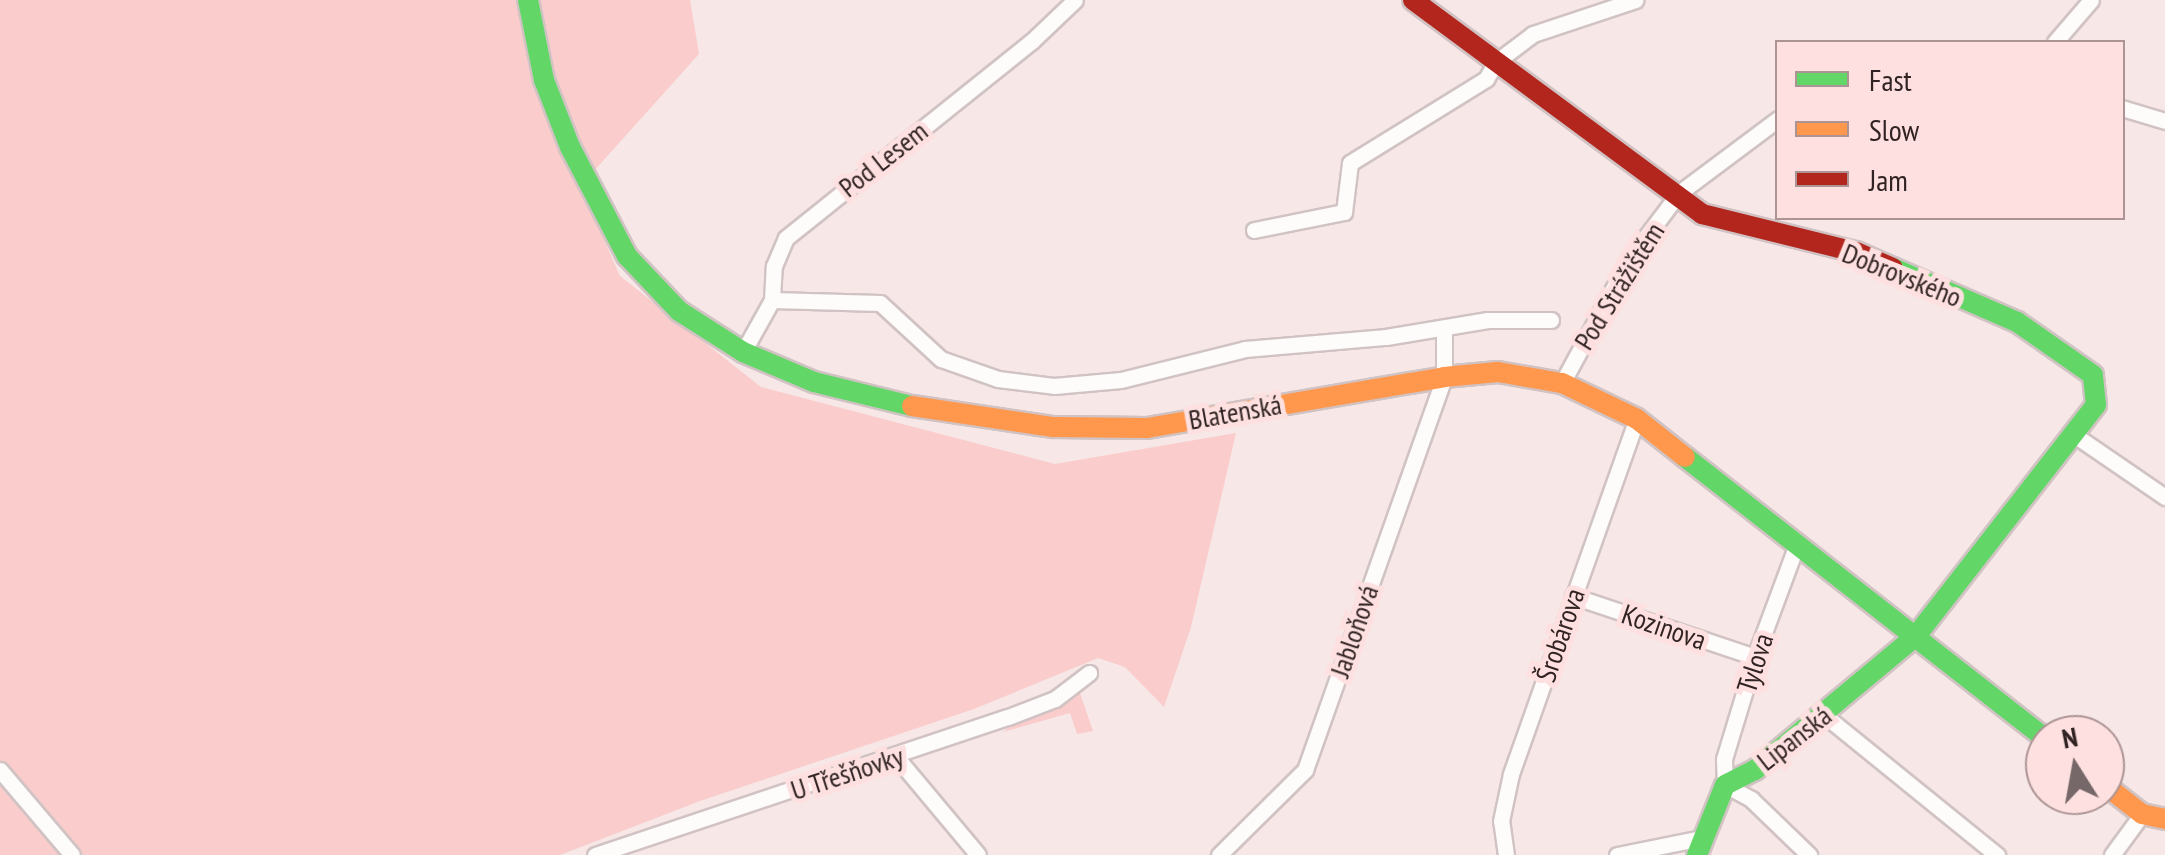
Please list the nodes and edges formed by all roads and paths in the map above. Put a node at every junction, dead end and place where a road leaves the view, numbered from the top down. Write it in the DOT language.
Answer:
graph roads {
  1 [pos="528,0"];
  2 [pos="1075,0"];
  3 [pos="1412,0"];
  4 [pos="1636,0"];
  5 [pos="2092,0"];
  6 [pos="2056,40"];
  7 [pos="1496,62"];
  8 [pos="2125,109"];
  9 [pos="2165,120"];
  10 [pos="1775,121"];
  11 [pos="1679,193"];
  12 [pos="1254,230"];
  13 [pos="772,300"];
  14 [pos="1550,320"];
  15 [pos="1444,328"];
  16 [pos="743,352"];
  17 [pos="1444,377"];
  18 [pos="1562,384"];
  19 [pos="1637,419"];
  20 [pos="2072,434"];
  21 [pos="2165,497"];
  22 [pos="1798,544"];
  23 [pos="1574,596"];
  24 [pos="1916,636"];
  25 [pos="1755,658"];
  26 [pos="1089,673"];
  27 [pos="1824,716"];
  28 [pos="2025,722"];
  29 [pos="896,758"];
  30 [pos="0,770"];
  31 [pos="1725,785"];
  32 [pos="2125,801"];
  33 [pos="2142,814"];
  34 [pos="2165,818"];
  35 [pos="1699,846"];
  36 [pos="974,852"];
  37 [pos="72,855"];
  38 [pos="595,855"];
  39 [pos="954,855"];
  40 [pos="1219,855"];
  41 [pos="1506,855"];
  42 [pos="1616,855"];
  43 [pos="1809,855"];
  44 [pos="1997,855"];
  45 [pos="2112,855"];
  1 -- 16 [label="street, Blatenská"];
  2 -- 13 [label="street, Pod Lesem"];
  3 -- 7 [label="street, Dobrovského"];
  4 -- 7 [label="street"];
  5 -- 6 [label="street"];
  7 -- 11 [label="street, Dobrovského"];
  7 -- 12 [label="street"];
  8 -- 9 [label="street"];
  10 -- 11 [label="street, Pod Strážištěm"];
  11 -- 18 [label="street, Pod Strážištěm"];
  11 -- 20 [label="street, Dobrovského"];
  13 -- 15 [label="street"];
  13 -- 16 [label="street, Pod Lesem"];
  14 -- 15 [label="street"];
  15 -- 17 [label="street, Jabloňová"];
  16 -- 17 [label="street, Blatenská"];
  17 -- 18 [label="street, Blatenská"];
  17 -- 40 [label="street, Jabloňová"];
  18 -- 19 [label="street, Blatenská"];
  19 -- 22 [label="street, Blatenská"];
  19 -- 23 [label="street, Šrobárova"];
  20 -- 21 [label="street"];
  20 -- 24 [label="street, Dobrovského"];
  22 -- 24 [label="street, Blatenská"];
  22 -- 25 [label="street, Tylova"];
  23 -- 25 [label="street, Kozinova"];
  23 -- 41 [label="street, Šrobárova"];
  24 -- 27 [label="street, Lipanská"];
  24 -- 28 [label="street, Blatenská"];
  25 -- 31 [label="street, Tylova"];
  26 -- 29 [label="street, U Třešňovky"];
  27 -- 31 [label="street, Lipanská"];
  27 -- 44 [label="street"];
  29 -- 36 [label="street"];
  29 -- 38 [label="street, U Třešňovky"];
  30 -- 37 [label="street"];
  31 -- 35 [label="street, Lipanská"];
  31 -- 43 [label="street"];
  32 -- 33 [label="street"];
  33 -- 34 [label="street"];
  33 -- 45 [label="street"];
  35 -- 42 [label="street"];
  36 -- 39 [label="street"];
}
